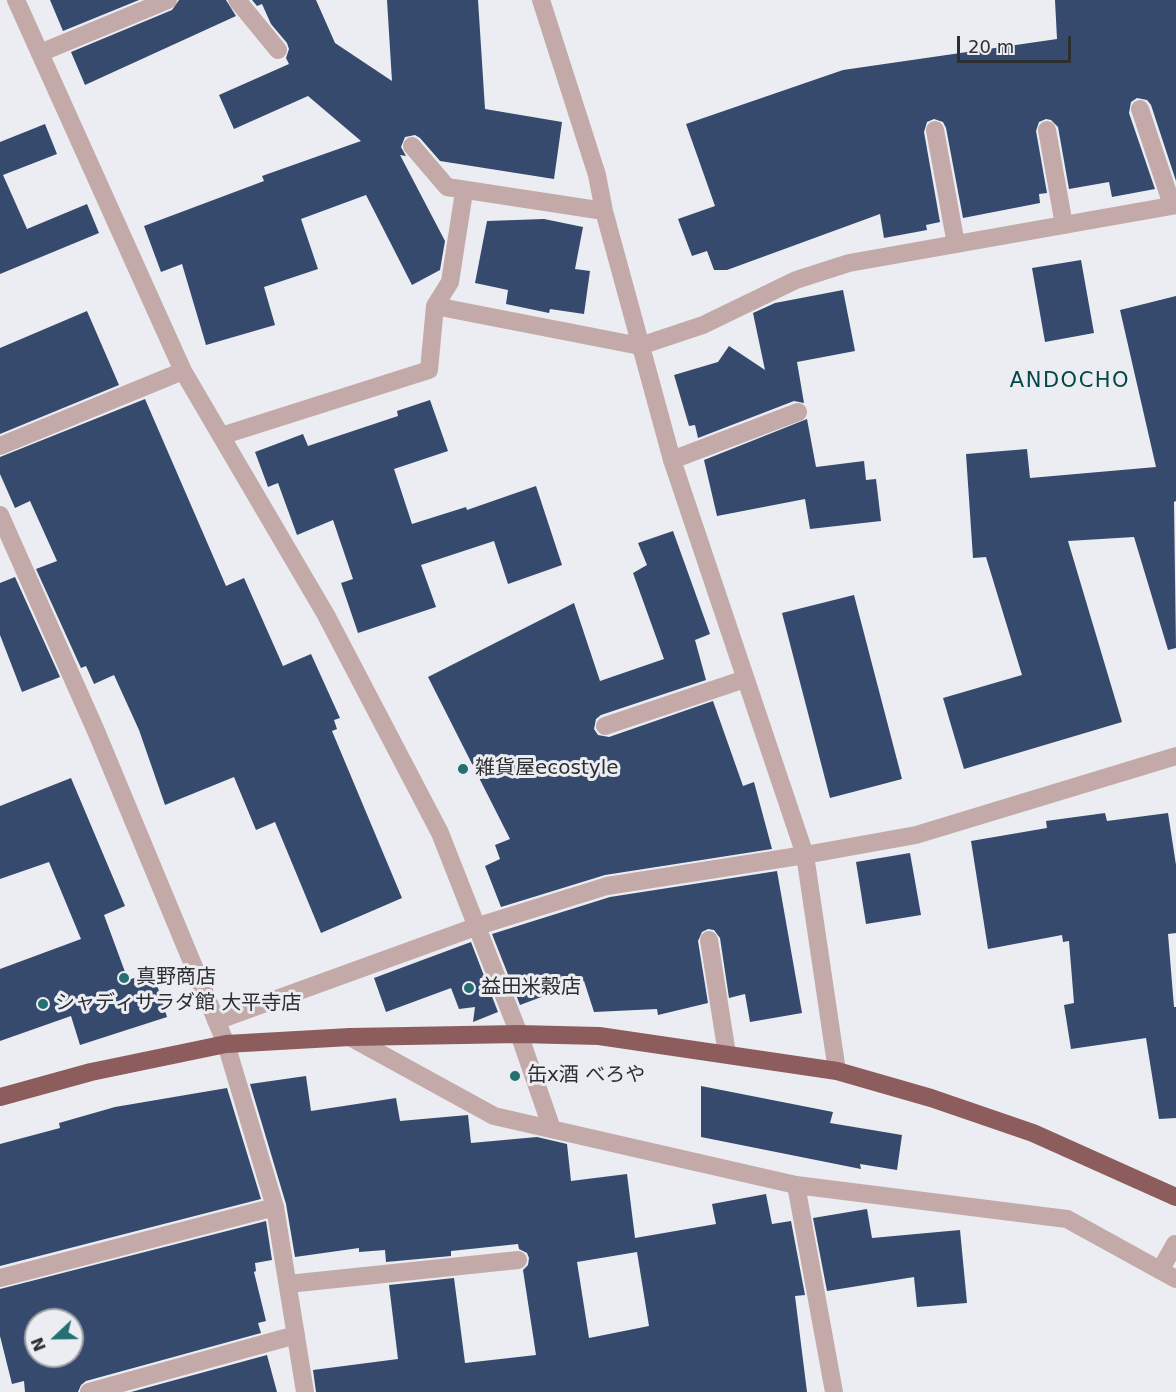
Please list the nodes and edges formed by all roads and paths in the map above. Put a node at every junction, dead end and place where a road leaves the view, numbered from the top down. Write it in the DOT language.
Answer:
graph roads {
  1 [pos="16,0"];
  2 [pos="168,0"];
  3 [pos="237,0"];
  4 [pos="541,0"];
  5 [pos="278,50"];
  6 [pos="40,53"];
  7 [pos="1140,109"];
  8 [pos="935,130"];
  9 [pos="1047,130"];
  10 [pos="412,146"];
  11 [pos="464,192"];
  12 [pos="1174,205"];
  13 [pos="604,211"];
  14 [pos="1064,225"];
  15 [pos="956,244"];
  16 [pos="435,306"];
  17 [pos="640,346"];
  18 [pos="183,371"];
  19 [pos="798,412"];
  20 [pos="221,436"];
  21 [pos="0,446"];
  22 [pos="672,460"];
  23 [pos="0,515"];
  24 [pos="745,679"];
  25 [pos="605,726"];
  26 [pos="1176,756"];
  27 [pos="805,855"];
  28 [pos="478,926"];
  29 [pos="710,940"];
  30 [pos="216,1021"];
  31 [pos="519,1034"];
  32 [pos="350,1037"];
  33 [pos="226,1044"];
  34 [pos="727,1054"];
  35 [pos="837,1071"];
  36 [pos="0,1097"];
  37 [pos="552,1129"];
  38 [pos="796,1185"];
  39 [pos="1176,1197"];
  40 [pos="275,1207"];
  41 [pos="1174,1244"];
  42 [pos="518,1260"];
  43 [pos="1169,1274"];
  44 [pos="0,1278"];
  45 [pos="288,1284"];
  46 [pos="296,1335"];
  47 [pos="89,1392"];
  48 [pos="305,1392"];
  49 [pos="834,1392"];
  1 -- 6 [label="street"];
  2 -- 6 [label="street"];
  3 -- 5 [label="street"];
  4 -- 13 [label="street"];
  6 -- 18 [label="street"];
  7 -- 12 [label="street"];
  8 -- 15 [label="street"];
  9 -- 14 [label="street"];
  10 -- 11 [label="street"];
  11 -- 13 [label="street"];
  11 -- 16 [label="street"];
  12 -- 14 [label="street"];
  13 -- 17 [label="street"];
  14 -- 15 [label="street"];
  15 -- 17 [label="street"];
  16 -- 17 [label="street"];
  16 -- 20 [label="street"];
  17 -- 22 [label="street"];
  18 -- 20 [label="street"];
  18 -- 21 [label="street"];
  19 -- 22 [label="street"];
  20 -- 28 [label="street"];
  22 -- 24 [label="street"];
  23 -- 30 [label="street"];
  24 -- 25 [label="street"];
  24 -- 27 [label="street"];
  26 -- 27 [label="street"];
  27 -- 28 [label="street"];
  27 -- 35 [label="street"];
  28 -- 30 [label="street"];
  28 -- 31 [label="street"];
  29 -- 34 [label="street"];
  30 -- 33 [label="street"];
  31 -- 32 [label="highway"];
  31 -- 34 [label="highway"];
  31 -- 37 [label="street"];
  32 -- 33 [label="highway"];
  32 -- 37 [label="street"];
  33 -- 36 [label="highway"];
  33 -- 40 [label="street"];
  34 -- 35 [label="highway"];
  35 -- 39 [label="highway"];
  37 -- 38 [label="street"];
  38 -- 43 [label="street"];
  38 -- 49 [label="street"];
  40 -- 44 [label="street"];
  40 -- 45 [label="street"];
  41 -- 43 [label="street"];
  42 -- 45 [label="street"];
  45 -- 46 [label="street"];
  46 -- 47 [label="street"];
  46 -- 48 [label="street"];
}
